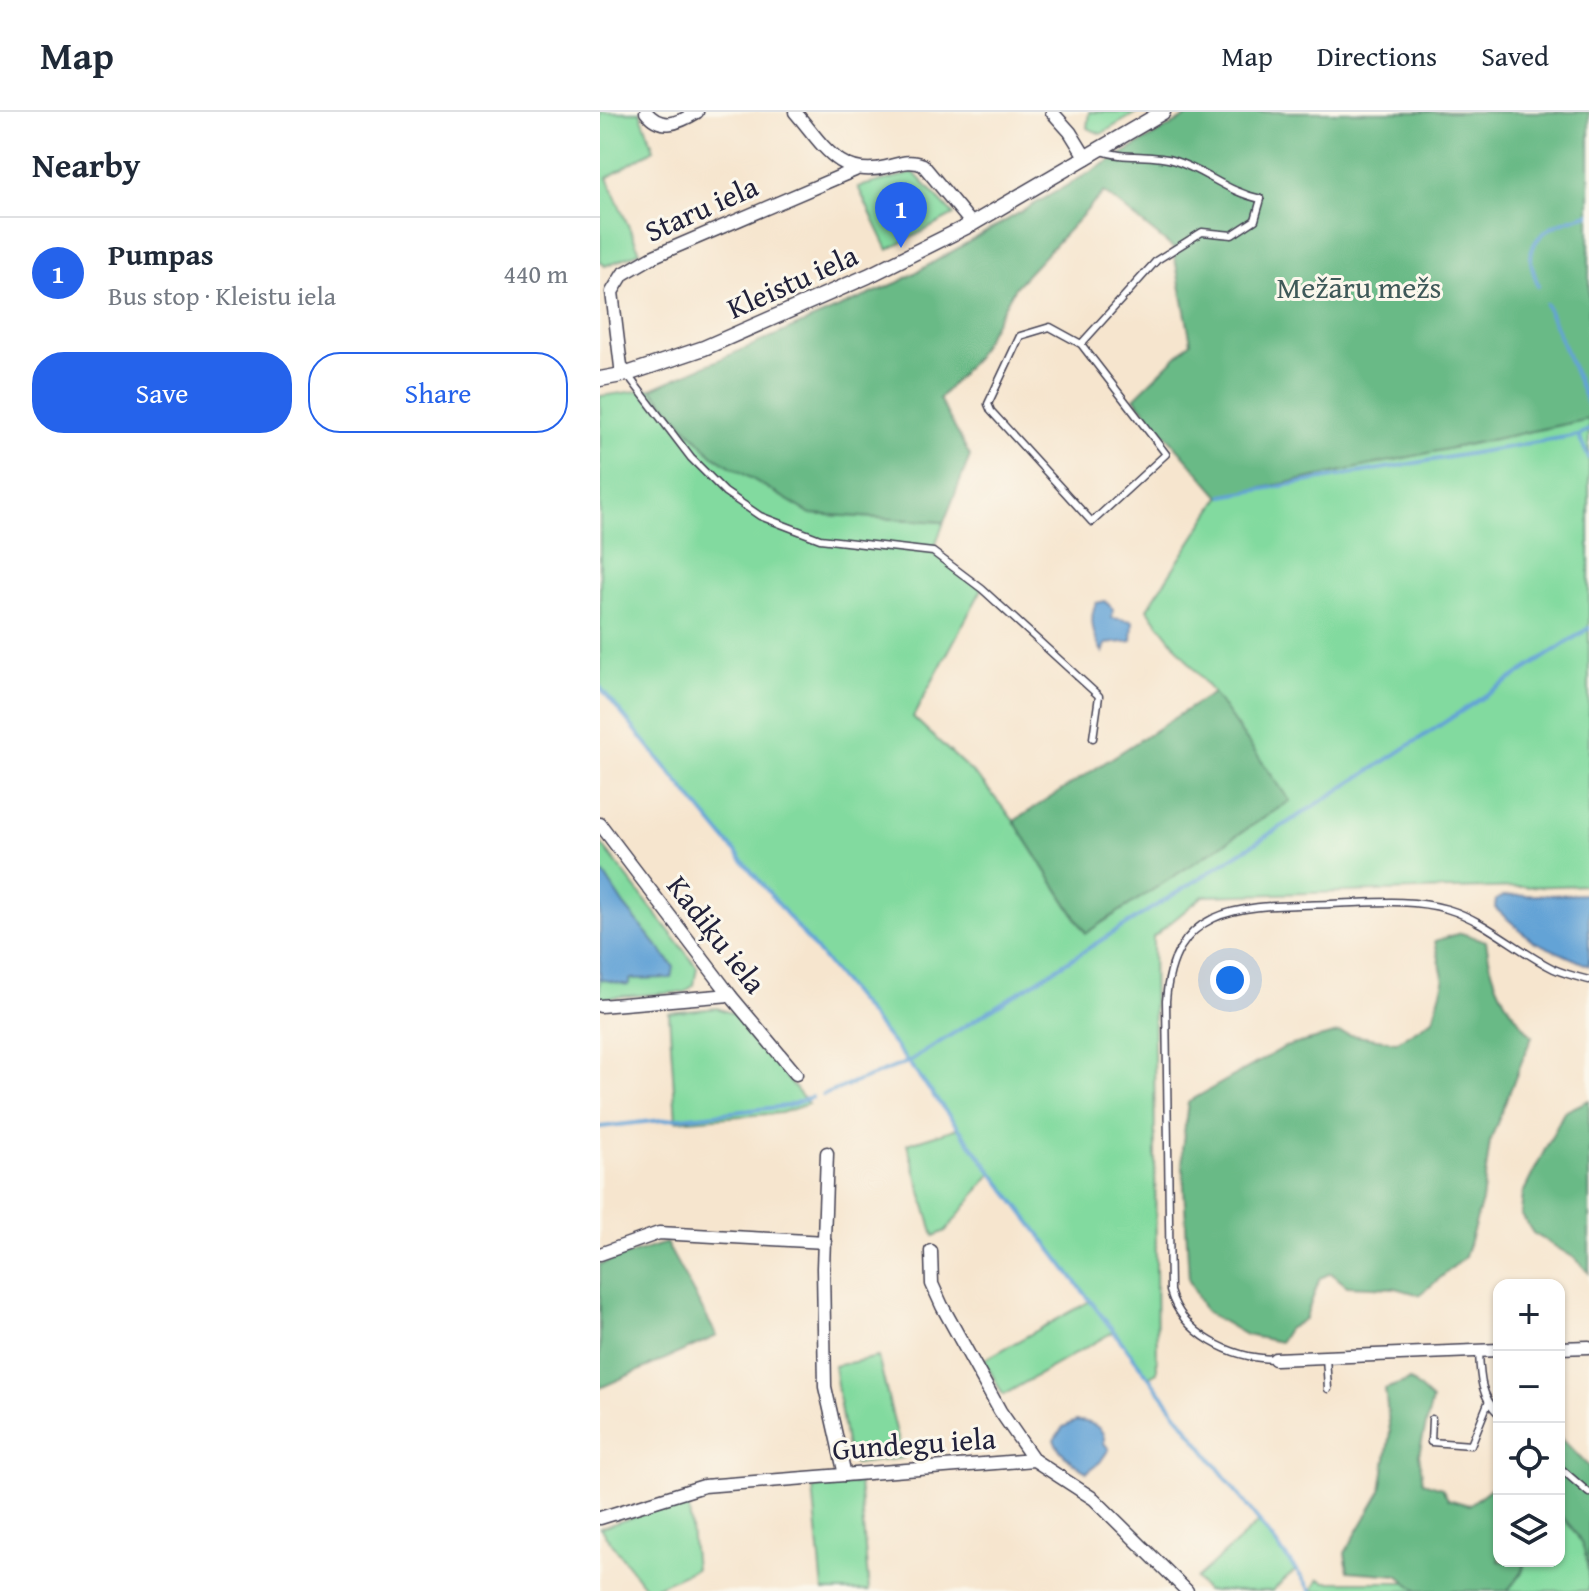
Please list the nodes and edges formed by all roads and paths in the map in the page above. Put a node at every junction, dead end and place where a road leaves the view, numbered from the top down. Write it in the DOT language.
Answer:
graph roads {
  1 [pos="646,112"];
  2 [pos="697,112"];
  3 [pos="795,112"];
  4 [pos="1163,112"];
  5 [pos="1060,115"];
  6 [pos="1100,150"];
  7 [pos="1086,158"];
  8 [pos="855,170"];
  9 [pos="972,224"];
  10 [pos="1081,344"];
  11 [pos="627,374"];
  12 [pos="600,379"];
  13 [pos="1093,738"];
  14 [pos="600,824"];
  15 [pos="1589,980"];
  16 [pos="730,995"];
  17 [pos="600,1006"];
  18 [pos="796,1074"];
  19 [pos="827,1153"];
  20 [pos="825,1242"];
  21 [pos="931,1251"];
  22 [pos="600,1254"];
  23 [pos="1589,1347"];
  24 [pos="1565,1348"];
  25 [pos="1493,1350"];
  26 [pos="1479,1351"];
  27 [pos="1326,1357"];
  28 [pos="1275,1359"];
  29 [pos="1328,1389"];
  30 [pos="1488,1403"];
  31 [pos="1493,1408"];
  32 [pos="1432,1419"];
  33 [pos="1034,1460"];
  34 [pos="1565,1472"];
  35 [pos="845,1475"];
  36 [pos="1589,1493"];
  37 [pos="600,1518"];
  38 [pos="1187,1591"];
  1 -- 2 [label="street"];
  3 -- 8 [label="street"];
  4 -- 6 [label="street, Kleistu iela"];
  5 -- 7 [label="street"];
  6 -- 7 [label="street, Kleistu iela"];
  6 -- 10 [label="lane"];
  7 -- 9 [label="street, Kleistu iela"];
  8 -- 9 [label="street, Staru iela"];
  8 -- 11 [label="street, Staru iela"];
  9 -- 11 [label="street, Kleistu iela"];
  10 -- 10 [label="lane"];
  11 -- 12 [label="street, Kleistu iela"];
  11 -- 13 [label="lane"];
  14 -- 16 [label="street, Kadiķu iela"];
  15 -- 28 [label="lane"];
  16 -- 17 [label="street"];
  16 -- 18 [label="street, Kadiķu iela"];
  19 -- 20 [label="street"];
  20 -- 22 [label="street"];
  20 -- 35 [label="street"];
  21 -- 33 [label="street"];
  23 -- 24 [label="street"];
  25 -- 26 [label="street"];
  26 -- 27 [label="street"];
  26 -- 30 [label="lane"];
  27 -- 28 [label="street"];
  27 -- 29 [label="lane"];
  30 -- 31 [label="lane"];
  30 -- 32 [label="lane"];
  33 -- 35 [label="street, Gundegu iela"];
  33 -- 38 [label="street, Gundegu iela"];
  34 -- 36 [label="lane"];
  35 -- 37 [label="street, Gundegu iela"];
}
